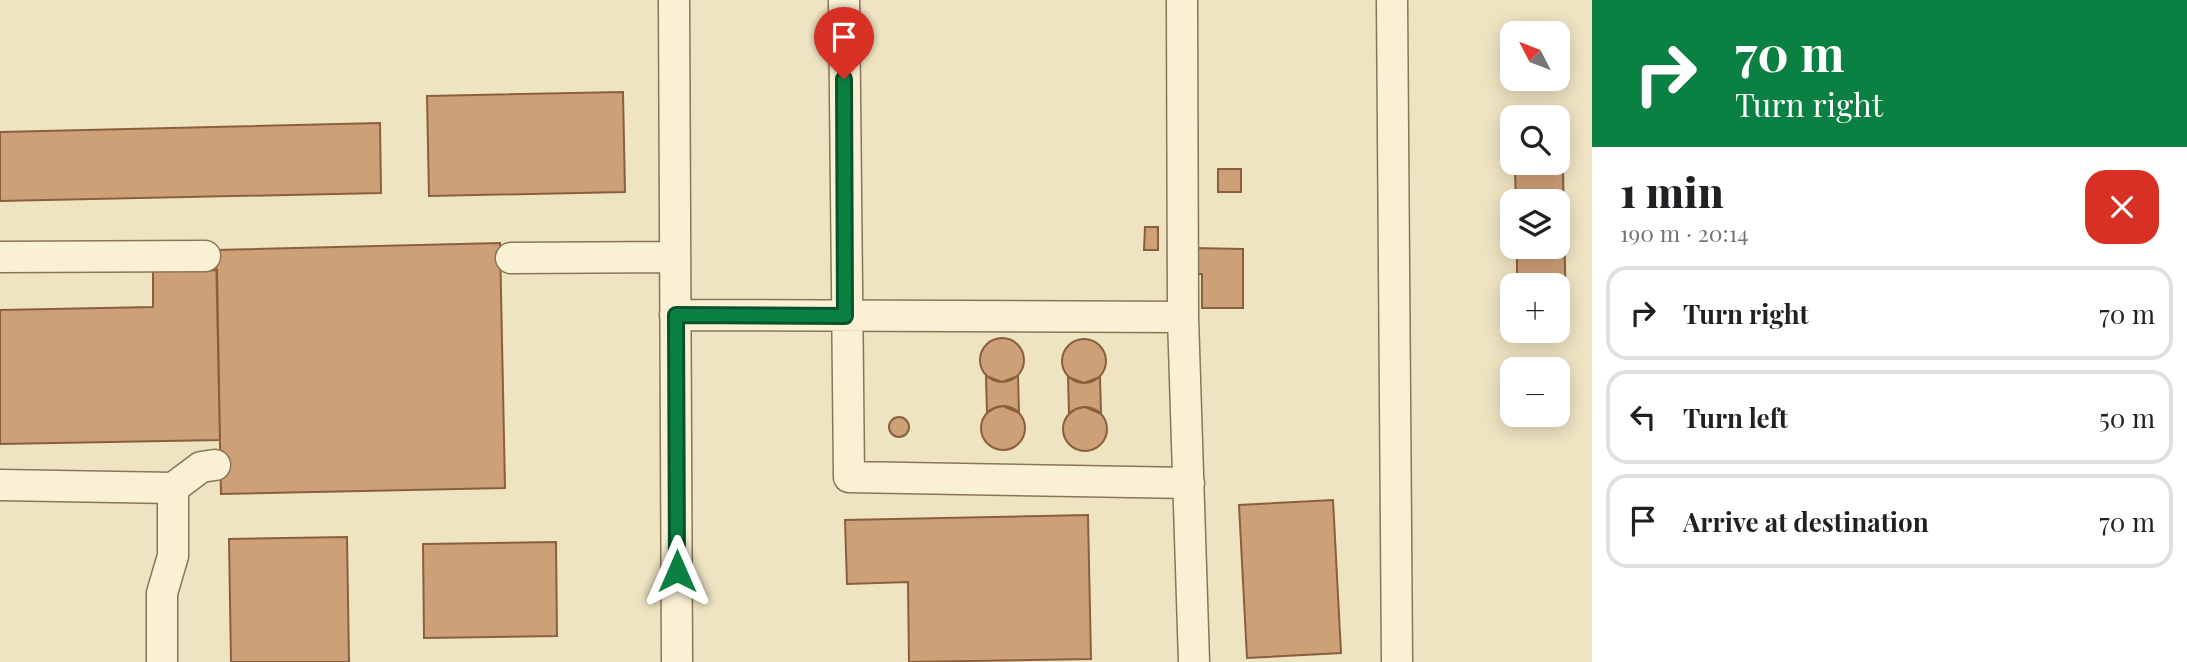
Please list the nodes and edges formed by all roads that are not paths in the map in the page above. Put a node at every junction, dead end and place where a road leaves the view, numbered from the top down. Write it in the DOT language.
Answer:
graph roads {
  1 [pos="674,0"];
  2 [pos="844,0"];
  3 [pos="1182,0"];
  4 [pos="1392,0"];
  5 [pos="205,256"];
  6 [pos="0,257"];
  7 [pos="675,257"];
  8 [pos="512,258"];
  9 [pos="676,315"];
  10 [pos="845,316"];
  11 [pos="1183,317"];
  12 [pos="215,465"];
  13 [pos="1189,483"];
  14 [pos="0,485"];
  15 [pos="173,488"];
  16 [pos="162,662"];
  17 [pos="677,662"];
  18 [pos="1194,662"];
  19 [pos="1397,662"];
  1 -- 7 [label="lane"];
  2 -- 10 [label="lane"];
  3 -- 11 [label="lane"];
  4 -- 19 [label="lane"];
  5 -- 6 [label="lane"];
  7 -- 8 [label="lane"];
  7 -- 9 [label="lane"];
  9 -- 10 [label="lane"];
  9 -- 17 [label="lane"];
  10 -- 11 [label="lane"];
  10 -- 13 [label="lane"];
  11 -- 13 [label="lane"];
  12 -- 15 [label="lane"];
  13 -- 18 [label="lane"];
  14 -- 15 [label="lane"];
  15 -- 16 [label="lane"];
}
